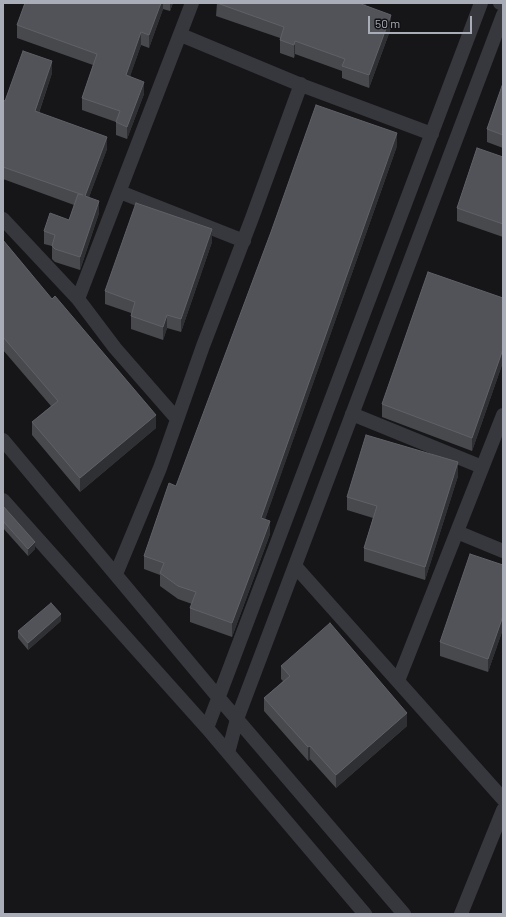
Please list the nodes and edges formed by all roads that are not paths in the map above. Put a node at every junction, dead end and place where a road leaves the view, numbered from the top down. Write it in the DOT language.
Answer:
graph roads {
  1 [pos="192,3"];
  2 [pos="481,3"];
  3 [pos="500,3"];
  4 [pos="503,4"];
  5 [pos="503,16"];
  6 [pos="180,35"];
  7 [pos="301,84"];
  8 [pos="432,134"];
  9 [pos="120,192"];
  10 [pos="3,219"];
  11 [pos="244,241"];
  12 [pos="78,299"];
  13 [pos="352,414"];
  14 [pos="503,415"];
  15 [pos="177,419"];
  16 [pos="3,440"];
  17 [pos="482,467"];
  18 [pos="3,500"];
  19 [pos="457,532"];
  20 [pos="503,551"];
  21 [pos="295,566"];
  22 [pos="116,574"];
  23 [pos="398,681"];
  24 [pos="218,697"];
  25 [pos="237,720"];
  26 [pos="207,728"];
  27 [pos="228,753"];
  28 [pos="503,799"];
  29 [pos="503,810"];
  30 [pos="365,914"];
  31 [pos="404,914"];
  32 [pos="461,914"];
  1 -- 6 [label="street"];
  2 -- 8 [label="street"];
  3 -- 4 [label="street"];
  5 -- 13 [label="street"];
  6 -- 7 [label="street"];
  6 -- 9 [label="street"];
  7 -- 8 [label="street"];
  7 -- 11 [label="street"];
  8 -- 24 [label="street"];
  9 -- 11 [label="street"];
  9 -- 12 [label="street"];
  10 -- 12 [label="street"];
  11 -- 15 [label="street"];
  12 -- 15 [label="street"];
  13 -- 17 [label="street"];
  13 -- 21 [label="street"];
  14 -- 17 [label="street"];
  15 -- 22 [label="street"];
  16 -- 22 [label="street"];
  17 -- 19 [label="street"];
  18 -- 26 [label="street"];
  19 -- 20 [label="street"];
  19 -- 23 [label="street"];
  21 -- 23 [label="street"];
  21 -- 25 [label="street"];
  22 -- 24 [label="street"];
  23 -- 28 [label="street"];
  24 -- 25 [label="street"];
  24 -- 26 [label="street"];
  25 -- 27 [label="street"];
  25 -- 31 [label="street"];
  26 -- 27 [label="street"];
  27 -- 30 [label="street"];
  29 -- 32 [label="street"];
}
